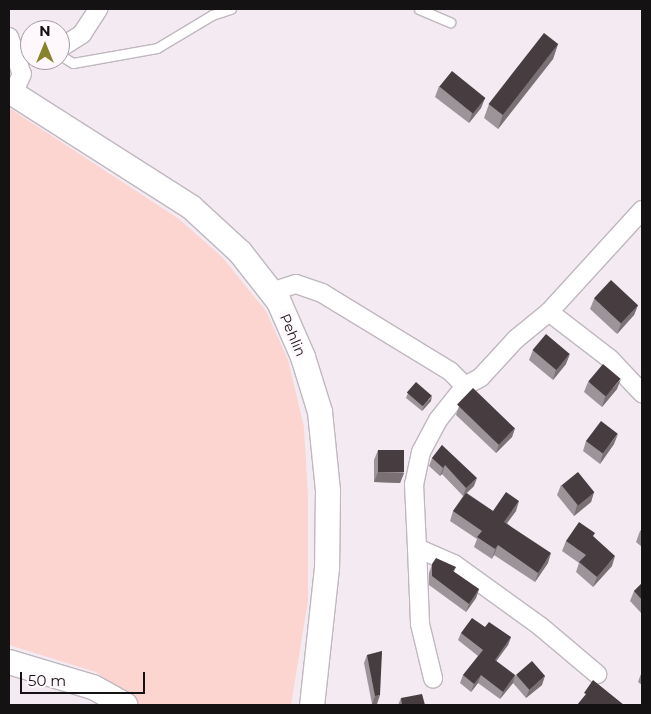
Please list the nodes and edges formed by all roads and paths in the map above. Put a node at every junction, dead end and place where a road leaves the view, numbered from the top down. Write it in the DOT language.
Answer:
graph roads {
  1 [pos="98,9"];
  2 [pos="231,9"];
  3 [pos="419,9"];
  4 [pos="450,22"];
  5 [pos="9,37"];
  6 [pos="70,42"];
  7 [pos="20,54"];
  8 [pos="70,61"];
  9 [pos="23,70"];
  10 [pos="11,92"];
  11 [pos="642,210"];
  12 [pos="271,292"];
  13 [pos="549,312"];
  14 [pos="465,386"];
  15 [pos="642,393"];
  16 [pos="417,548"];
  17 [pos="9,662"];
  18 [pos="597,674"];
  19 [pos="433,678"];
  20 [pos="125,705"];
  21 [pos="312,705"];
  1 -- 6 [label="street"];
  2 -- 8 [label="lane"];
  3 -- 4 [label="lane"];
  5 -- 7 [label="street, Pehlin"];
  9 -- 10 [label="street, Pehlin"];
  10 -- 12 [label="main road, Pehlin"];
  11 -- 13 [label="street"];
  12 -- 14 [label="street"];
  12 -- 21 [label="main road, Pehlin"];
  13 -- 14 [label="street"];
  13 -- 15 [label="street"];
  14 -- 16 [label="street"];
  16 -- 18 [label="street"];
  16 -- 19 [label="street"];
  17 -- 20 [label="main road"];
}
